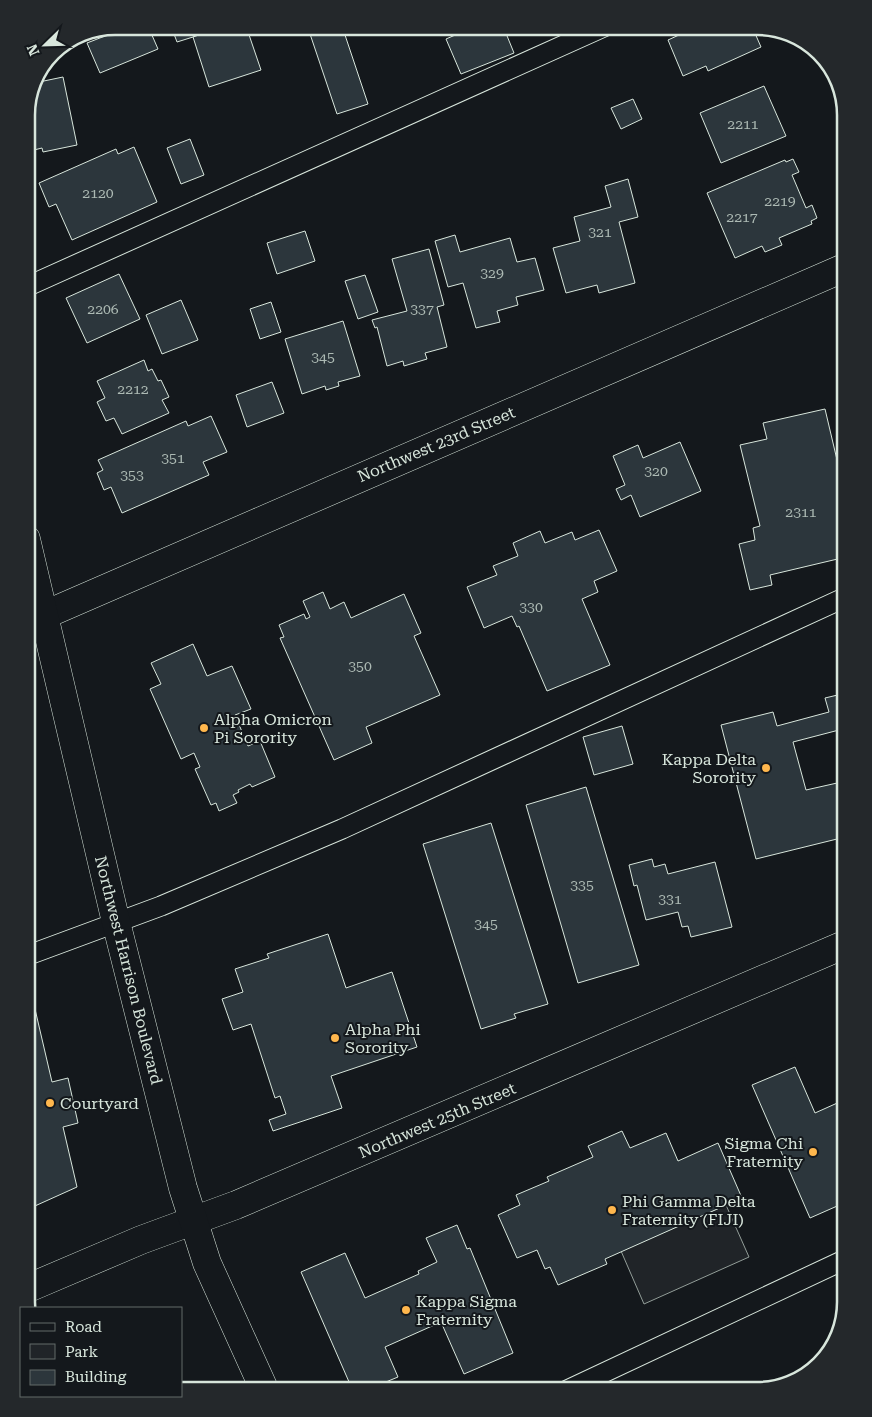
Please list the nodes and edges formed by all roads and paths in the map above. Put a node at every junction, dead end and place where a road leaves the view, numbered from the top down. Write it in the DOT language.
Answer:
graph roads {
  1 [pos="586,35"];
  2 [pos="837,271"];
  3 [pos="35,283"];
  4 [pos="837,601"];
  5 [pos="35,619"];
  6 [pos="116,922"];
  7 [pos="837,948"];
  8 [pos="35,953"];
  9 [pos="192,1221"];
  10 [pos="837,1263"];
  11 [pos="35,1285"];
  12 [pos="261,1382"];
  13 [pos="584,1382"];
  1 -- 3 [label="lane"];
  2 -- 5 [label="street, Northwest 23rd Street"];
  4 -- 6 [label="lane"];
  5 -- 6 [label="street, Northwest Harrison Boulevard"];
  6 -- 8 [label="lane"];
  6 -- 9 [label="street, Northwest Harrison Boulevard"];
  7 -- 9 [label="street, Northwest 25th Street"];
  9 -- 11 [label="street, Northwest 25th Street"];
  9 -- 12 [label="street, Northwest Harrison Boulevard"];
  10 -- 13 [label="lane"];
}
